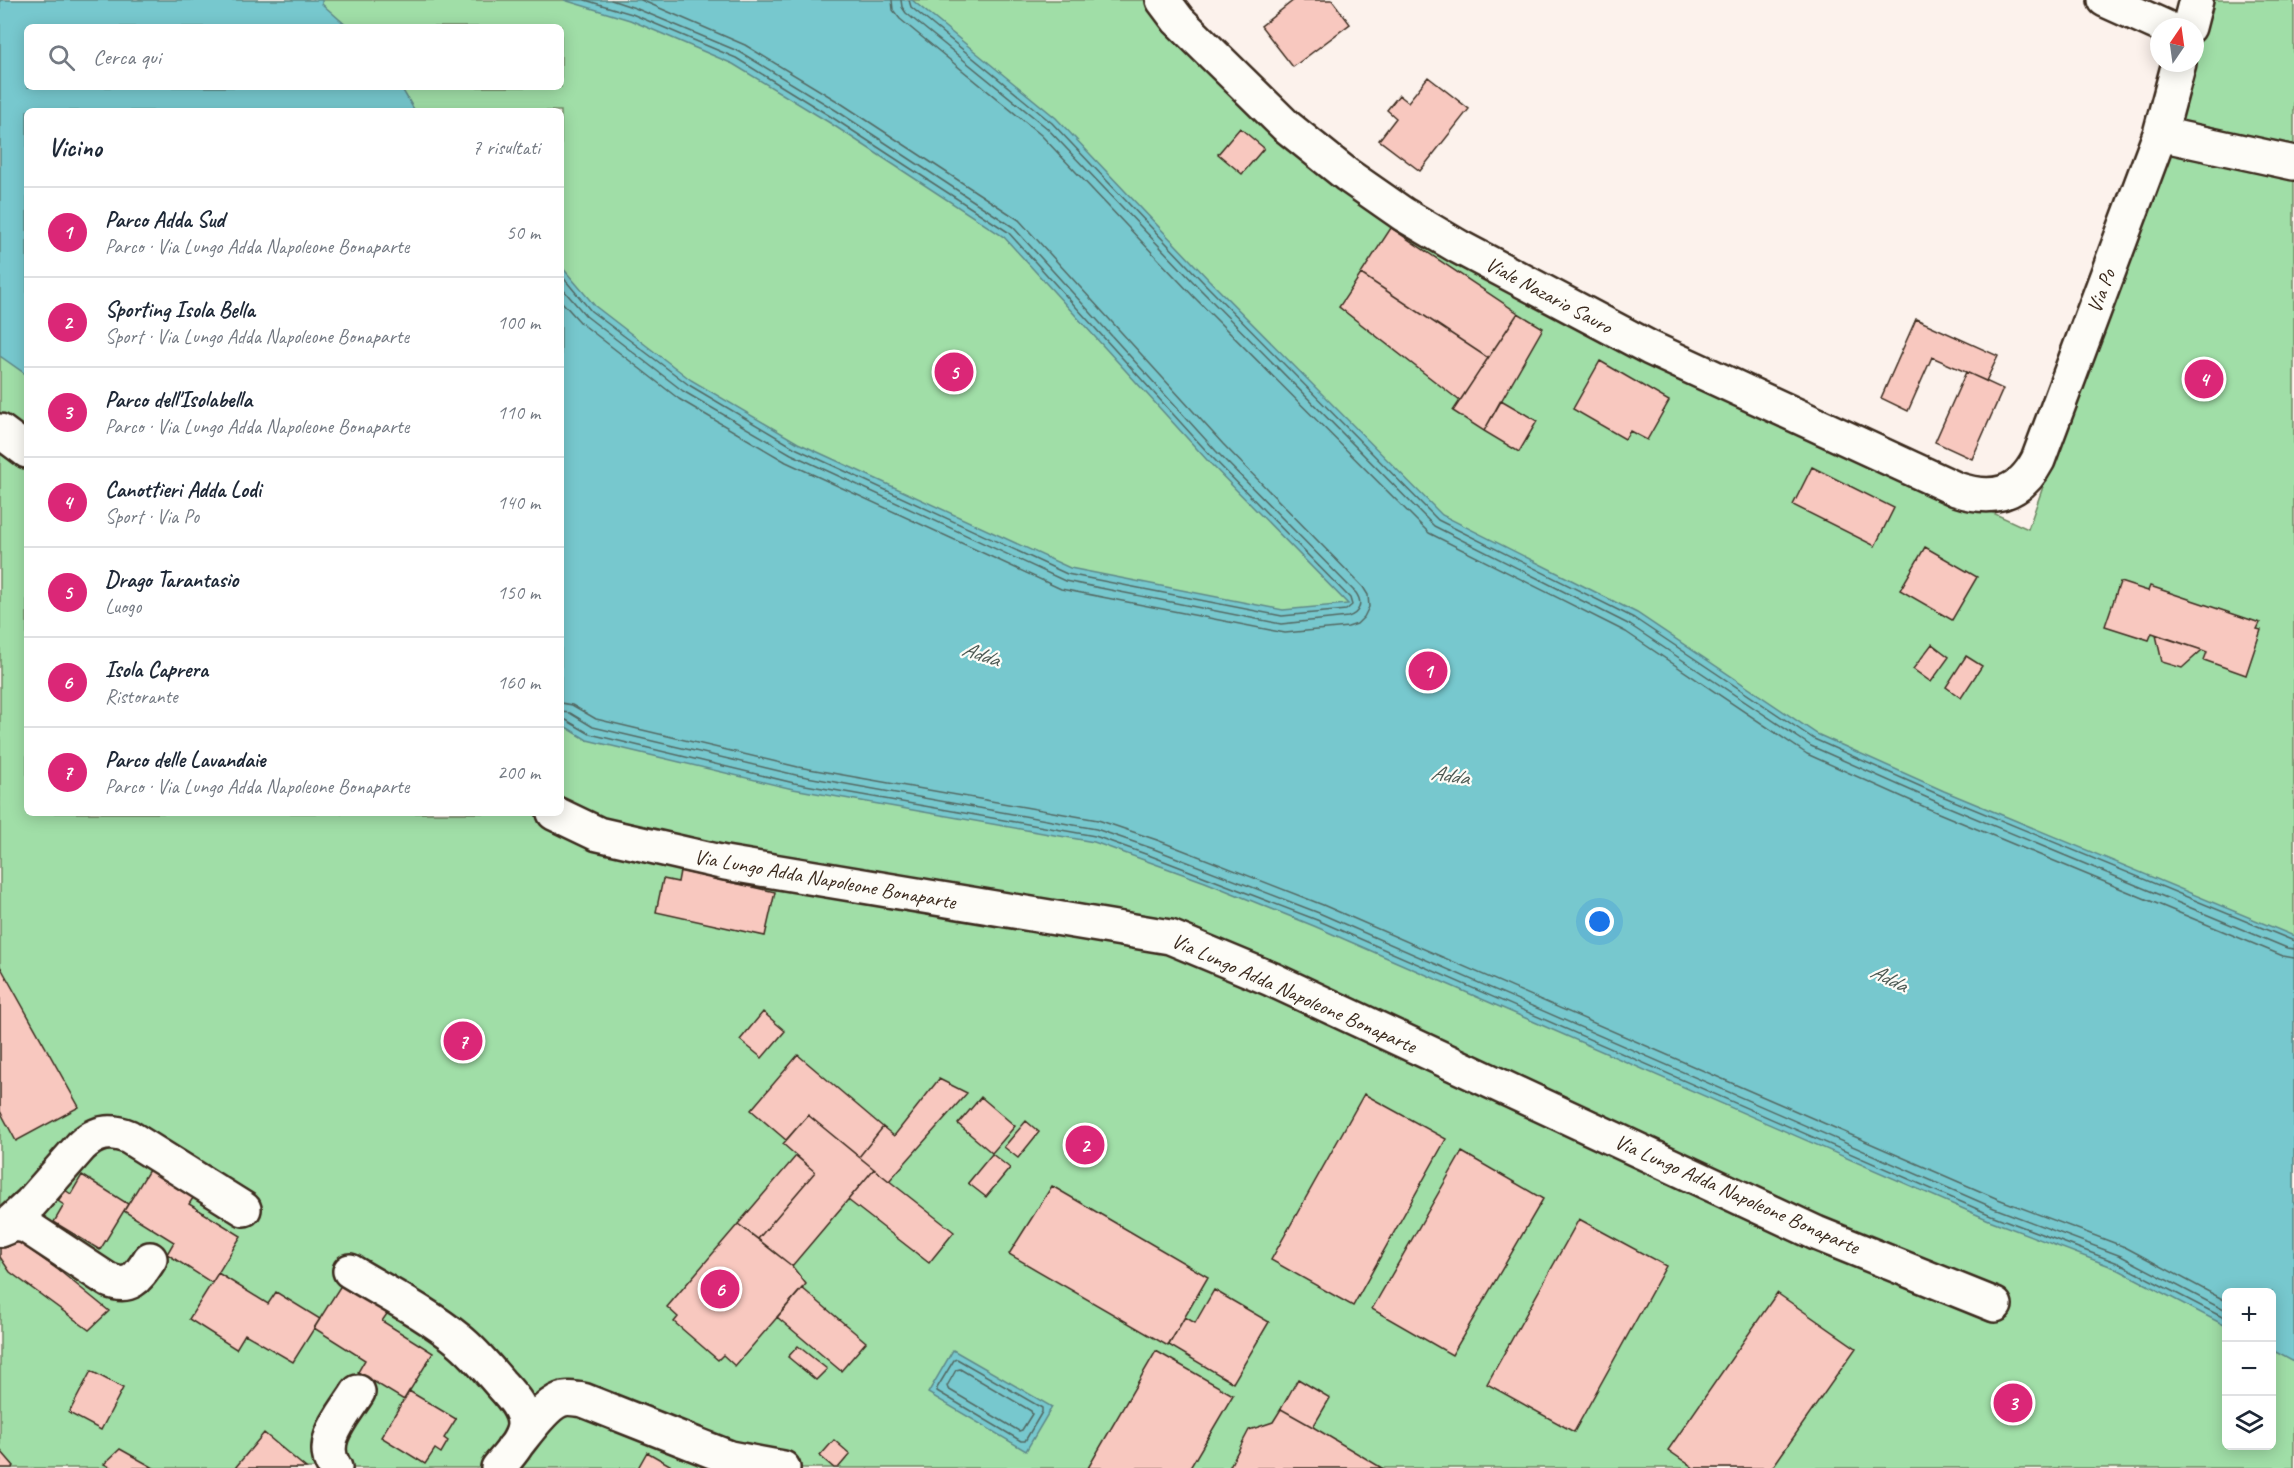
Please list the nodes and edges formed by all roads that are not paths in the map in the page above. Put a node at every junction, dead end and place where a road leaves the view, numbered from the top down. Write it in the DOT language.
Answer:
graph roads {
  1 [pos="1162,0"];
  2 [pos="2105,0"];
  3 [pos="2196,0"];
  4 [pos="2191,18"];
  5 [pos="2150,20"];
  6 [pos="2177,72"];
  7 [pos="2160,134"];
  8 [pos="2294,163"];
  9 [pos="0,431"];
  10 [pos="24,449"];
  11 [pos="1993,495"];
  12 [pos="560,816"];
  13 [pos="244,1209"];
  14 [pos="2,1229"];
  15 [pos="150,1259"];
  16 [pos="350,1271"];
  17 [pos="1995,1305"];
  18 [pos="358,1392"];
  19 [pos="505,1459"];
  20 [pos="335,1468"];
  21 [pos="783,1468"];
  1 -- 11 [label="street, Viale Nazario Sauro"];
  2 -- 5 [label="street"];
  3 -- 4 [label="street"];
  6 -- 7 [label="street, Via Po"];
  7 -- 8 [label="street"];
  7 -- 11 [label="street, Via Po"];
  9 -- 10 [label="street"];
  12 -- 17 [label="street, Via Lungo Adda Napoleone Bonaparte"];
  13 -- 14 [label="street"];
  14 -- 15 [label="street"];
  16 -- 19 [label="street"];
  18 -- 20 [label="street"];
  19 -- 21 [label="street"];
}
